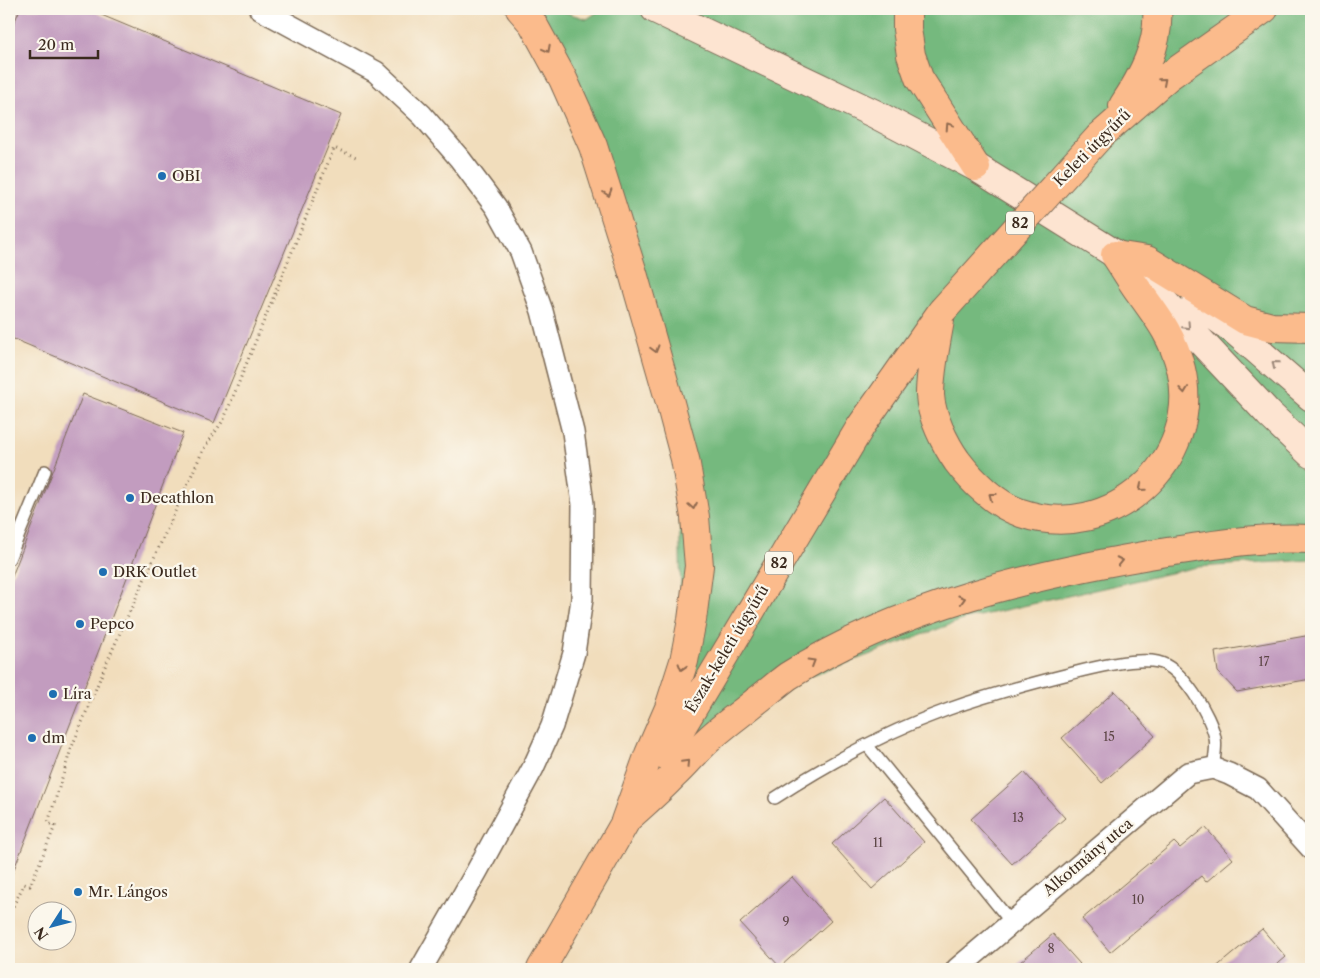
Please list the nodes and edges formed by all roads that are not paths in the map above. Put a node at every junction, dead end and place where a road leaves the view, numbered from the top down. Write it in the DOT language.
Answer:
graph roads {
  1 [pos="260,9"];
  2 [pos="520,9"];
  3 [pos="656,9"];
  4 [pos="907,9"];
  5 [pos="1157,9"];
  6 [pos="1264,9"];
  7 [pos="1100,136"];
  8 [pos="976,167"];
  9 [pos="1115,255"];
  10 [pos="942,311"];
  11 [pos="1311,328"];
  12 [pos="1311,397"];
  13 [pos="1311,454"];
  14 [pos="45,471"];
  15 [pos="1311,539"];
  16 [pos="9,559"];
  17 [pos="867,745"];
  18 [pos="1221,771"];
  19 [pos="775,798"];
  20 [pos="625,821"];
  21 [pos="1311,848"];
  22 [pos="1011,922"];
  23 [pos="421,969"];
  24 [pos="541,969"];
  25 [pos="957,969"];
  1 -- 23 [label="street"];
  2 -- 20 [label="main road, one-way"];
  3 -- 8 [label="main road"];
  8 -- 4 [label="main road, one-way"];
  5 -- 7 [label="main road"];
  7 -- 6 [label="main road, Keleti útgyűrű / 82, one-way"];
  7 -- 10 [label="main road, Keleti útgyűrű / 82, bridge"];
  8 -- 9 [label="main road"];
  9 -- 10 [label="main road, one-way"];
  9 -- 11 [label="main road"];
  12 -- 9 [label="main road, one-way"];
  9 -- 13 [label="main road, one-way"];
  10 -- 20 [label="main road, Észak-keleti útgyűrű / 82"];
  14 -- 16 [label="lane"];
  20 -- 15 [label="main road, one-way"];
  17 -- 18 [label="lane"];
  17 -- 19 [label="lane"];
  17 -- 22 [label="lane"];
  18 -- 21 [label="street"];
  18 -- 22 [label="street, Alkotmány utca"];
  20 -- 24 [label="main road, Észak-keleti útgyűrű / 82"];
  22 -- 25 [label="street, Alkotmány utca"];
}
